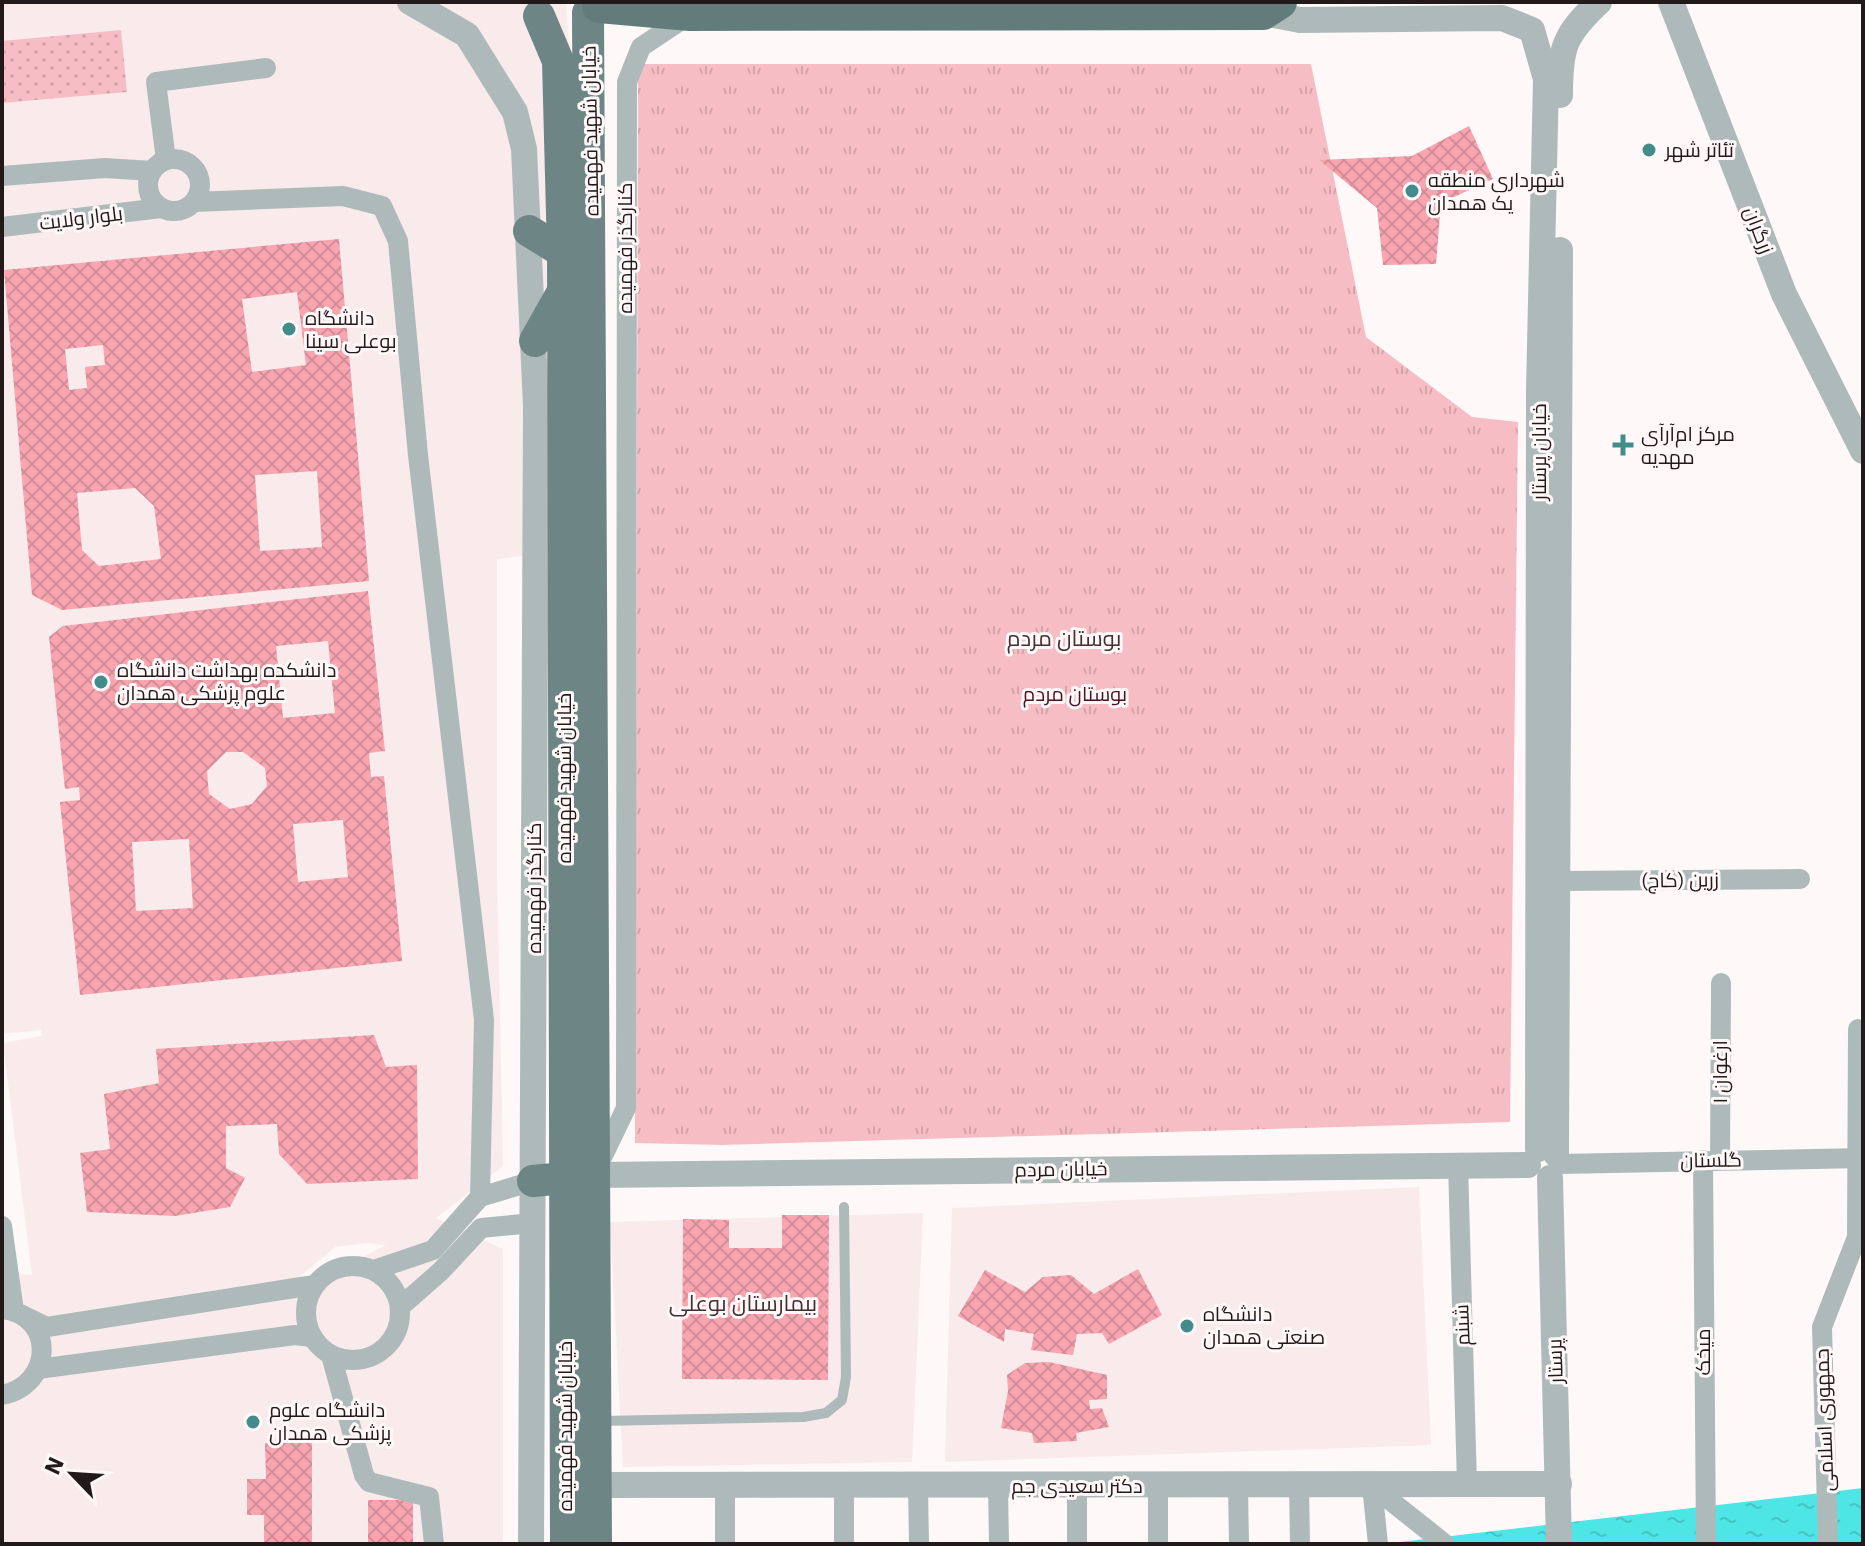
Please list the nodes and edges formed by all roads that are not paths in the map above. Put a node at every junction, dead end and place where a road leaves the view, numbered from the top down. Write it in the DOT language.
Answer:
graph roads {
  1 [pos="410,2"];
  2 [pos="1599,2"];
  3 [pos="1671,2"];
  4 [pos="596,7"];
  5 [pos="1272,7"];
  6 [pos="682,8"];
  7 [pos="530,9"];
  8 [pos="266,68"];
  9 [pos="159,166"];
  10 [pos="2,176"];
  11 [pos="194,202"];
  12 [pos="161,208"];
  13 [pos="2,227"];
  14 [pos="529,231"];
  15 [pos="563,252"];
  16 [pos="563,290"];
  17 [pos="535,341"];
  18 [pos="1863,451"];
  19 [pos="1800,879"];
  20 [pos="1560,881"];
  21 [pos="1721,983"];
  22 [pos="1858,1029"];
  23 [pos="1860,1158"];
  24 [pos="1711,1160"];
  25 [pos="1546,1162"];
  26 [pos="1458,1164"];
  27 [pos="575,1177"];
  28 [pos="480,1197"];
  29 [pos="844,1207"];
  30 [pos="533,1223"];
  31 [pos="2,1226"];
  32 [pos="374,1270"];
  33 [pos="314,1285"];
  34 [pos="400,1307"];
  35 [pos="13,1312"];
  36 [pos="312,1337"];
  37 [pos="331,1355"];
  38 [pos="38,1369"];
  39 [pos="2,1395"];
  40 [pos="601,1421"];
  41 [pos="1559,1484"];
  42 [pos="601,1485"];
  43 [pos="725,1485"];
  44 [pos="1467,1485"];
  45 [pos="844,1486"];
  46 [pos="918,1486"];
  47 [pos="998,1486"];
  48 [pos="1077,1486"];
  49 [pos="1158,1486"];
  50 [pos="1238,1486"];
  51 [pos="1299,1486"];
  52 [pos="1372,1486"];
  53 [pos="434,1544"];
  54 [pos="531,1544"];
  55 [pos="566,1544"];
  56 [pos="596,1544"];
  57 [pos="725,1544"];
  58 [pos="844,1544"];
  59 [pos="919,1544"];
  60 [pos="999,1544"];
  61 [pos="1077,1544"];
  62 [pos="1158,1544"];
  63 [pos="1239,1544"];
  64 [pos="1300,1544"];
  65 [pos="1378,1544"];
  66 [pos="1445,1544"];
  67 [pos="1559,1544"];
  68 [pos="1706,1544"];
  69 [pos="1828,1544"];
  1 -- 14 [label="street, کنارگذر فهمیده"];
  2 -- 20 [label="street, خیابان پرستار"];
  3 -- 18 [label="street, زرگران"];
  4 -- 6 [label="highway"];
  4 -- 7 [label="main road"];
  4 -- 27 [label="main road, خیابان شهید فهمیده"];
  5 -- 6 [label="highway"];
  5 -- 25 [label="street, خیابان پرستار"];
  6 -- 27 [label="street, کنارگذر فهمیده"];
  7 -- 15 [label="main road, خیابان شهید فهمیده"];
  8 -- 9 [label="street"];
  9 -- 10 [label="street"];
  9 -- 11 [label="street"];
  9 -- 12 [label="street"];
  11 -- 12 [label="street"];
  11 -- 28 [label="street"];
  12 -- 13 [label="street, بلوار ولایت"];
  14 -- 15 [label="main road"];
  14 -- 17 [label="street, کنارگذر فهمیده"];
  15 -- 16 [label="main road, خیابان شهید فهمیده"];
  16 -- 17 [label="main road"];
  16 -- 27 [label="main road, خیابان شهید فهمیده"];
  17 -- 27 [label="street, کنارگذر فهمیده"];
  19 -- 20 [label="street, زرین (کاج)"];
  20 -- 25 [label="street, خیابان پرستار"];
  21 -- 24 [label="street, ارغوان ۱"];
  22 -- 23 [label="street, جمهوری اسلامی"];
  23 -- 24 [label="street, گلستان"];
  23 -- 69 [label="street, جمهوری اسلامی"];
  24 -- 25 [label="street, گلستان"];
  24 -- 68 [label="street, میخک"];
  25 -- 26 [label="street, خیابان مردم"];
  25 -- 41 [label="street, پرستار"];
  26 -- 27 [label="street, خیابان مردم"];
  26 -- 44 [label="street, شبنم"];
  27 -- 28 [label="street"];
  27 -- 30 [label="street, کنارگذر فهمیده"];
  27 -- 40 [label="main road, خیابان شهید فهمیده"];
  27 -- 55 [label="main road, خیابان شهید فهمیده"];
  28 -- 32 [label="street"];
  29 -- 40 [label="lane"];
  30 -- 34 [label="street"];
  30 -- 54 [label="street, کنارگذر فهمیده"];
  31 -- 35 [label="street"];
  32 -- 33 [label="street"];
  32 -- 34 [label="street"];
  33 -- 35 [label="street"];
  33 -- 36 [label="street"];
  34 -- 37 [label="street"];
  35 -- 38 [label="street"];
  36 -- 37 [label="street"];
  36 -- 38 [label="street"];
  37 -- 53 [label="street"];
  38 -- 39 [label="street"];
  40 -- 42 [label="main road, خیابان شهید فهمیده"];
  41 -- 44 [label="street, دکتر سعیدی جم"];
  41 -- 67 [label="street, پرستار"];
  42 -- 43 [label="street, دکتر سعیدی جم"];
  42 -- 56 [label="main road, خیابان شهید فهمیده"];
  43 -- 45 [label="street, دکتر سعیدی جم"];
  43 -- 57 [label="street"];
  44 -- 52 [label="street, دکتر سعیدی جم"];
  45 -- 46 [label="street, دکتر سعیدی جم"];
  45 -- 58 [label="street"];
  46 -- 47 [label="street, دکتر سعیدی جم"];
  46 -- 59 [label="street"];
  47 -- 48 [label="street, دکتر سعیدی جم"];
  47 -- 60 [label="street"];
  48 -- 49 [label="street, دکتر سعیدی جم"];
  48 -- 61 [label="street"];
  49 -- 50 [label="street, دکتر سعیدی جم"];
  49 -- 62 [label="street"];
  50 -- 51 [label="street, دکتر سعیدی جم"];
  50 -- 63 [label="street"];
  51 -- 52 [label="street, دکتر سعیدی جم"];
  51 -- 64 [label="street"];
  52 -- 65 [label="street"];
  52 -- 66 [label="street"];
}
